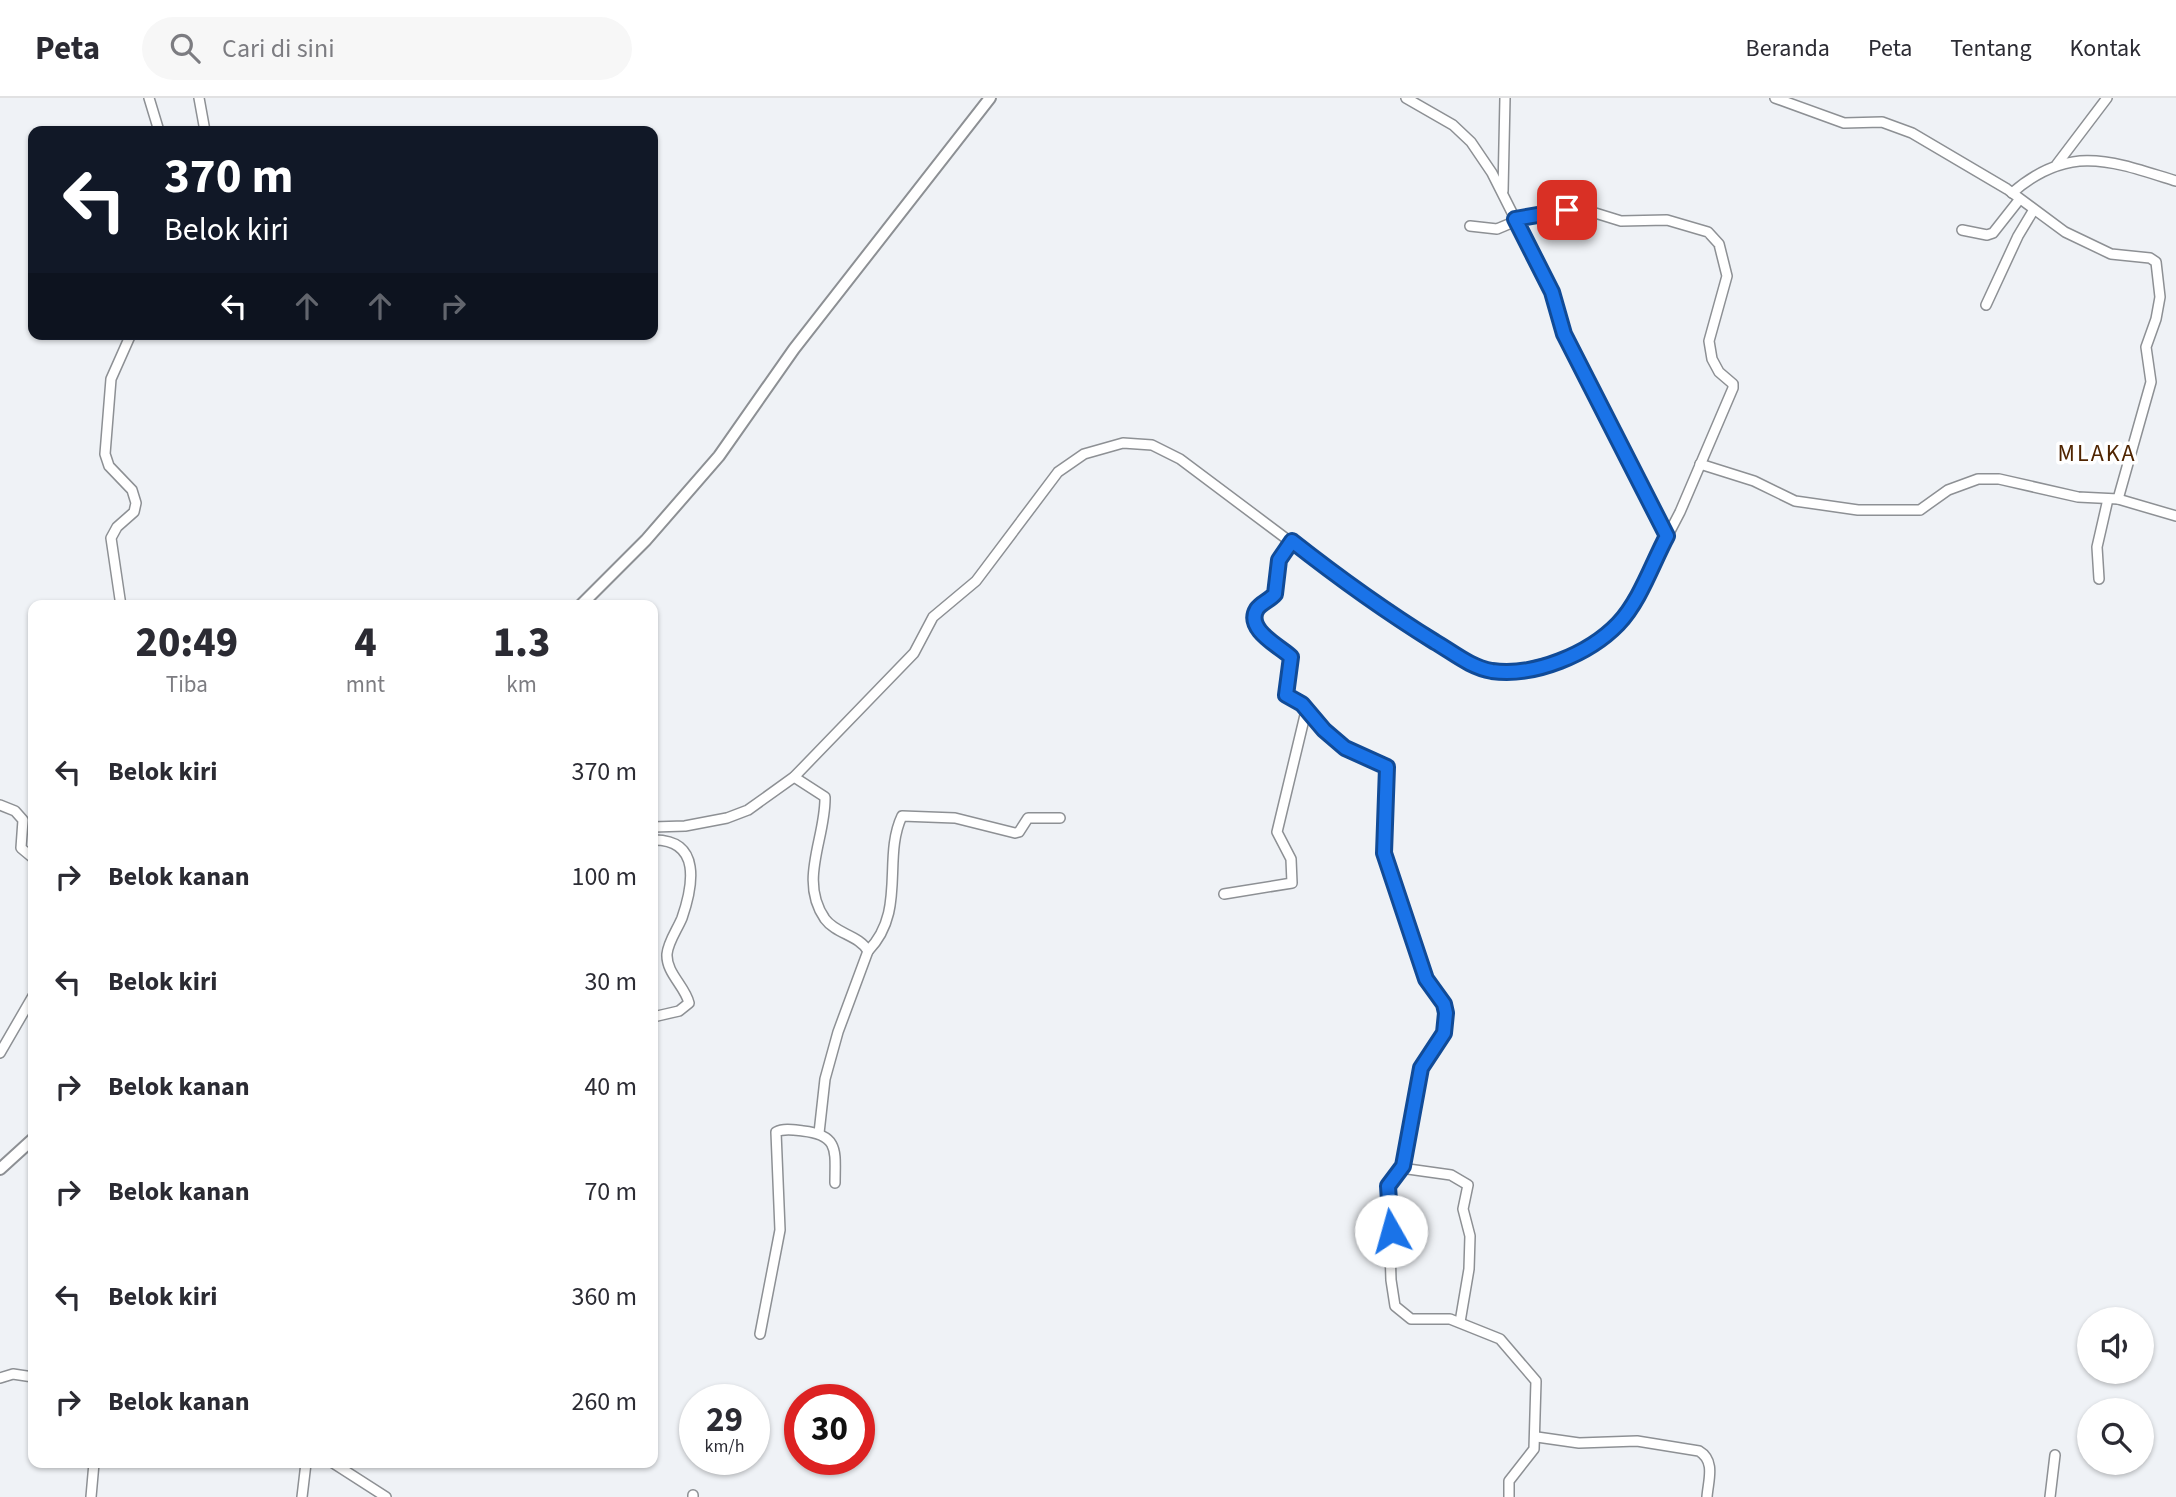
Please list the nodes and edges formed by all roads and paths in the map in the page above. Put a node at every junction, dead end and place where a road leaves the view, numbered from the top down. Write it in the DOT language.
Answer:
graph roads {
  1 [pos="149,98"];
  2 [pos="199,98"];
  3 [pos="990,98"];
  4 [pos="1406,98"];
  5 [pos="1505,98"];
  6 [pos="1774,98"];
  7 [pos="2107,98"];
  8 [pos="157,126"];
  9 [pos="204,126"];
  10 [pos="2055,165"];
  11 [pos="2176,181"];
  12 [pos="1503,193"];
  13 [pos="2017,199"];
  14 [pos="2032,211"];
  15 [pos="1515,219"];
  16 [pos="1470,226"];
  17 [pos="1962,230"];
  18 [pos="1986,305"];
  19 [pos="128,340"];
  20 [pos="1703,465"];
  21 [pos="2108,499"];
  22 [pos="2118,499"];
  23 [pos="2176,516"];
  24 [pos="1667,536"];
  25 [pos="1289,546"];
  26 [pos="2099,579"];
  27 [pos="120,600"];
  28 [pos="586,600"];
  29 [pos="1306,711"];
  30 [pos="796,779"];
  31 [pos="0,805"];
  32 [pos="1060,818"];
  33 [pos="658,827"];
  34 [pos="658,841"];
  35 [pos="28,854"];
  36 [pos="1224,894"];
  37 [pos="868,951"];
  38 [pos="28,1005"];
  39 [pos="658,1016"];
  40 [pos="0,1053"];
  41 [pos="820,1133"];
  42 [pos="28,1144"];
  43 [pos="1401,1168"];
  44 [pos="0,1169"];
  45 [pos="835,1183"];
  46 [pos="1460,1322"];
  47 [pos="760,1334"];
  48 [pos="28,1376"];
  49 [pos="0,1378"];
  50 [pos="1537,1437"];
  51 [pos="2054,1455"];
  52 [pos="94,1468"];
  53 [pos="305,1468"];
  54 [pos="341,1468"];
  55 [pos="91,1497"];
  56 [pos="302,1497"];
  57 [pos="386,1497"];
  58 [pos="1509,1497"];
  59 [pos="1707,1497"];
  60 [pos="2050,1497"];
  1 -- 8 [label="street"];
  2 -- 9 [label="street"];
  3 -- 28 [label="street"];
  4 -- 12 [label="street"];
  5 -- 12 [label="street"];
  6 -- 13 [label="street"];
  7 -- 10 [label="street"];
  10 -- 11 [label="street"];
  10 -- 13 [label="street"];
  12 -- 15 [label="street"];
  13 -- 14 [label="street"];
  13 -- 17 [label="street"];
  14 -- 18 [label="street"];
  14 -- 22 [label="street"];
  15 -- 16 [label="street"];
  15 -- 20 [label="street"];
  15 -- 24 [label="street"];
  19 -- 27 [label="street"];
  20 -- 21 [label="street"];
  20 -- 24 [label="street"];
  21 -- 22 [label="street"];
  21 -- 26 [label="street"];
  22 -- 23 [label="street"];
  24 -- 25 [label="street"];
  25 -- 29 [label="street"];
  25 -- 30 [label="street"];
  29 -- 36 [label="street"];
  29 -- 43 [label="street"];
  30 -- 33 [label="street"];
  30 -- 37 [label="street"];
  31 -- 35 [label="street"];
  32 -- 37 [label="street"];
  34 -- 39 [label="street"];
  37 -- 41 [label="street"];
  38 -- 40 [label="street"];
  41 -- 45 [label="street"];
  41 -- 47 [label="street"];
  42 -- 44 [label="street"];
  43 -- 46 [label="street"];
  43 -- 46 [label="street"];
  46 -- 50 [label="street"];
  48 -- 49 [label="street"];
  50 -- 58 [label="street"];
  50 -- 59 [label="street"];
  51 -- 60 [label="street"];
  52 -- 55 [label="street"];
  53 -- 56 [label="street"];
  54 -- 57 [label="street"];
}
